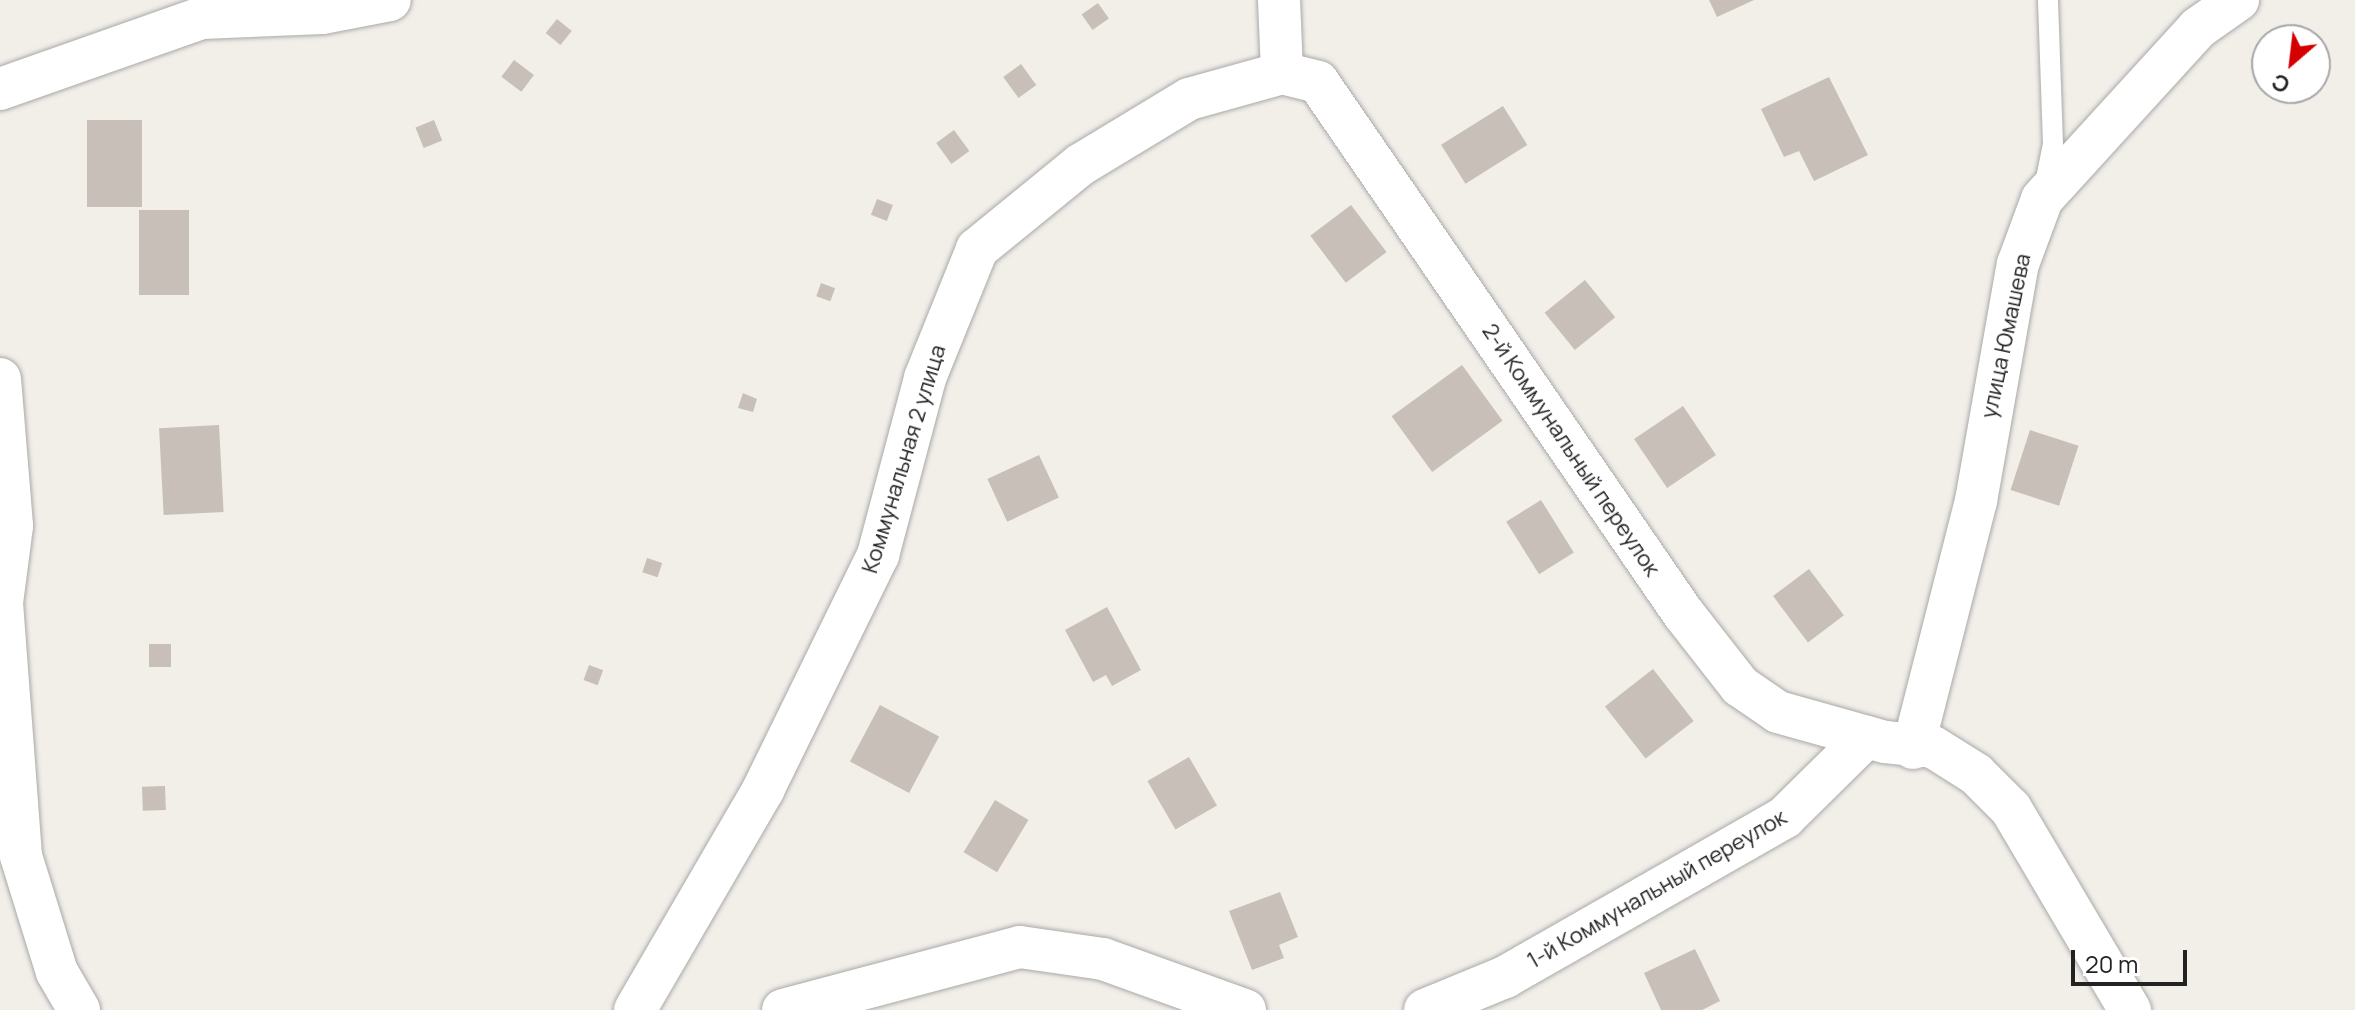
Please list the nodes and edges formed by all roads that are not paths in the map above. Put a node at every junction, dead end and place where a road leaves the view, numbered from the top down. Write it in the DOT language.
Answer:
graph roads {
  1 [pos="390,0"];
  2 [pos="1279,0"];
  3 [pos="2048,0"];
  4 [pos="2238,0"];
  5 [pos="1300,77"];
  6 [pos="0,89"];
  7 [pos="2042,199"];
  8 [pos="0,379"];
  9 [pos="1888,742"];
  10 [pos="79,1010"];
  11 [pos="635,1010"];
  12 [pos="783,1010"];
  13 [pos="1245,1010"];
  14 [pos="1425,1010"];
  15 [pos="2130,1010"];
  1 -- 6 [label="street"];
  2 -- 5 [label="street"];
  3 -- 7 [label="lane"];
  4 -- 7 [label="street, улица Юмашева"];
  5 -- 9 [label="street, 2-й Коммунальный переулок"];
  5 -- 11 [label="street, Коммунальная 2 улица"];
  7 -- 9 [label="street, улица Юмашева"];
  8 -- 10 [label="street"];
  9 -- 14 [label="street, 1-й Коммунальный переулок"];
  9 -- 15 [label="street"];
  12 -- 13 [label="street"];
}
